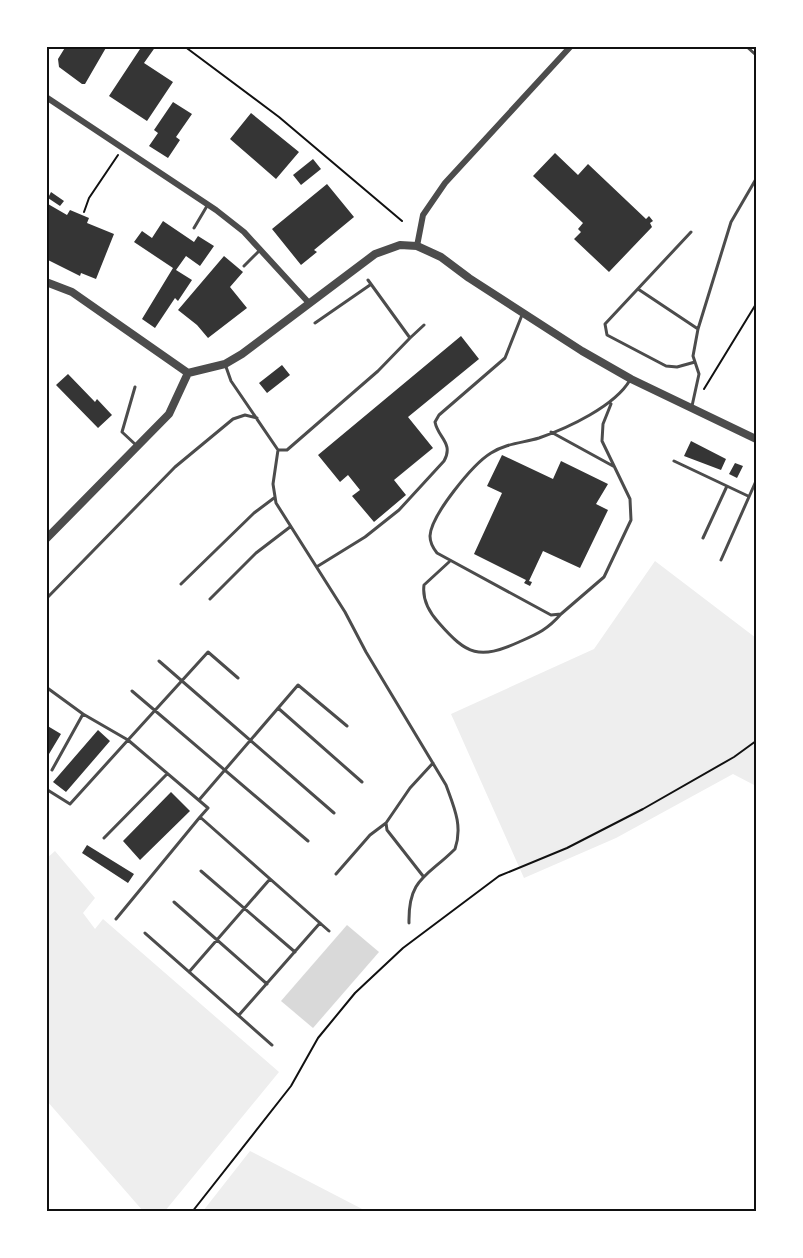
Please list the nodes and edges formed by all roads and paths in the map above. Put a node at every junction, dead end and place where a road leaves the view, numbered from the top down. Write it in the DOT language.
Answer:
graph roads {
  1 [pos="184,46"];
  2 [pos="571,46"];
  3 [pos="746,46"];
  4 [pos="756,55"];
  5 [pos="46,97"];
  6 [pos="123,159"];
  7 [pos="756,179"];
  8 [pos="208,205"];
  9 [pos="84,212"];
  10 [pos="402,221"];
  11 [pos="194,228"];
  12 [pos="691,232"];
  13 [pos="417,246"];
  14 [pos="260,250"];
  15 [pos="244,266"];
  16 [pos="368,280"];
  17 [pos="46,282"];
  18 [pos="371,285"];
  19 [pos="638,289"];
  20 [pos="309,303"];
  21 [pos="756,304"];
  22 [pos="523,313"];
  23 [pos="315,323"];
  24 [pos="424,325"];
  25 [pos="698,329"];
  26 [pos="410,338"];
  27 [pos="695,362"];
  28 [pos="225,364"];
  29 [pos="188,373"];
  30 [pos="631,379"];
  31 [pos="135,387"];
  32 [pos="702,392"];
  33 [pos="611,404"];
  34 [pos="692,409"];
  35 [pos="257,418"];
  36 [pos="551,432"];
  37 [pos="756,439"];
  38 [pos="137,446"];
  39 [pos="278,450"];
  40 [pos="674,461"];
  41 [pos="614,466"];
  42 [pos="756,481"];
  43 [pos="727,486"];
  44 [pos="748,496"];
  45 [pos="275,497"];
  46 [pos="290,527"];
  47 [pos="703,538"];
  48 [pos="46,539"];
  49 [pos="721,560"];
  50 [pos="449,562"];
  51 [pos="318,566"];
  52 [pos="182,584"];
  53 [pos="46,599"];
  54 [pos="210,599"];
  55 [pos="561,614"];
  56 [pos="159,661"];
  57 [pos="238,678"];
  58 [pos="183,682"];
  59 [pos="46,687"];
  60 [pos="132,691"];
  61 [pos="278,708"];
  62 [pos="155,711"];
  63 [pos="83,714"];
  64 [pos="347,726"];
  65 [pos="128,740"];
  66 [pos="250,740"];
  67 [pos="756,741"];
  68 [pos="433,762"];
  69 [pos="52,770"];
  70 [pos="224,771"];
  71 [pos="168,774"];
  72 [pos="362,782"];
  73 [pos="46,789"];
  74 [pos="199,800"];
  75 [pos="334,813"];
  76 [pos="200,817"];
  77 [pos="386,823"];
  78 [pos="105,838"];
  79 [pos="308,841"];
  80 [pos="201,871"];
  81 [pos="336,874"];
  82 [pos="423,876"];
  83 [pos="270,879"];
  84 [pos="174,902"];
  85 [pos="245,908"];
  86 [pos="116,919"];
  87 [pos="320,923"];
  88 [pos="409,923"];
  89 [pos="329,931"];
  90 [pos="145,933"];
  91 [pos="217,940"];
  92 [pos="295,952"];
  93 [pos="189,972"];
  94 [pos="267,984"];
  95 [pos="238,1016"];
  96 [pos="272,1045"];
  97 [pos="192,1212"];
  1 -- 10 [label="path"];
  2 -- 13 [label="street"];
  3 -- 4 [label="lane"];
  5 -- 8 [label="street"];
  6 -- 9 [label="path"];
  7 -- 25 [label="lane"];
  8 -- 11 [label="lane"];
  8 -- 14 [label="street"];
  12 -- 19 [label="lane"];
  13 -- 20 [label="street"];
  13 -- 22 [label="street"];
  14 -- 15 [label="lane"];
  14 -- 20 [label="street"];
  16 -- 18 [label="lane"];
  17 -- 29 [label="street"];
  18 -- 23 [label="lane"];
  18 -- 26 [label="lane"];
  19 -- 25 [label="lane"];
  19 -- 27 [label="lane"];
  20 -- 28 [label="street"];
  21 -- 32 [label="path"];
  22 -- 30 [label="street"];
  22 -- 51 [label="lane"];
  24 -- 26 [label="lane"];
  25 -- 27 [label="lane"];
  26 -- 39 [label="lane"];
  27 -- 34 [label="lane"];
  28 -- 29 [label="street"];
  28 -- 35 [label="lane"];
  29 -- 38 [label="street"];
  30 -- 33 [label="lane"];
  30 -- 34 [label="street"];
  31 -- 38 [label="lane"];
  33 -- 36 [label="lane"];
  33 -- 41 [label="lane"];
  34 -- 37 [label="street"];
  35 -- 39 [label="lane"];
  35 -- 53 [label="lane"];
  36 -- 41 [label="lane"];
  36 -- 50 [label="lane"];
  38 -- 48 [label="street"];
  39 -- 45 [label="lane"];
  40 -- 43 [label="lane"];
  41 -- 55 [label="lane"];
  42 -- 44 [label="lane"];
  43 -- 44 [label="lane"];
  43 -- 47 [label="lane"];
  44 -- 49 [label="lane"];
  45 -- 46 [label="lane"];
  45 -- 52 [label="lane"];
  46 -- 51 [label="lane"];
  46 -- 54 [label="lane"];
  50 -- 55 [label="lane"];
  50 -- 55 [label="lane"];
  51 -- 68 [label="lane"];
  56 -- 58 [label="lane"];
  57 -- 58 [label="lane"];
  58 -- 62 [label="lane"];
  58 -- 66 [label="lane"];
  59 -- 63 [label="lane"];
  60 -- 62 [label="lane"];
  61 -- 64 [label="lane"];
  61 -- 66 [label="lane"];
  61 -- 72 [label="lane"];
  62 -- 65 [label="lane"];
  62 -- 70 [label="lane"];
  63 -- 65 [label="lane"];
  63 -- 69 [label="lane"];
  65 -- 71 [label="lane"];
  65 -- 73 [label="lane"];
  66 -- 70 [label="lane"];
  66 -- 75 [label="lane"];
  67 -- 97 [label="path"];
  68 -- 77 [label="lane"];
  68 -- 82 [label="lane"];
  70 -- 74 [label="lane"];
  70 -- 79 [label="lane"];
  71 -- 74 [label="lane"];
  71 -- 78 [label="lane"];
  74 -- 76 [label="lane"];
  76 -- 83 [label="lane"];
  76 -- 86 [label="lane"];
  77 -- 81 [label="lane"];
  77 -- 82 [label="lane"];
  80 -- 85 [label="lane"];
  82 -- 88 [label="lane"];
  83 -- 85 [label="lane"];
  83 -- 87 [label="lane"];
  84 -- 91 [label="lane"];
  85 -- 91 [label="lane"];
  85 -- 92 [label="lane"];
  87 -- 89 [label="lane"];
  87 -- 92 [label="lane"];
  90 -- 93 [label="lane"];
  91 -- 93 [label="lane"];
  91 -- 94 [label="lane"];
  92 -- 94 [label="lane"];
  93 -- 95 [label="lane"];
  94 -- 95 [label="lane"];
  95 -- 96 [label="lane"];
}
